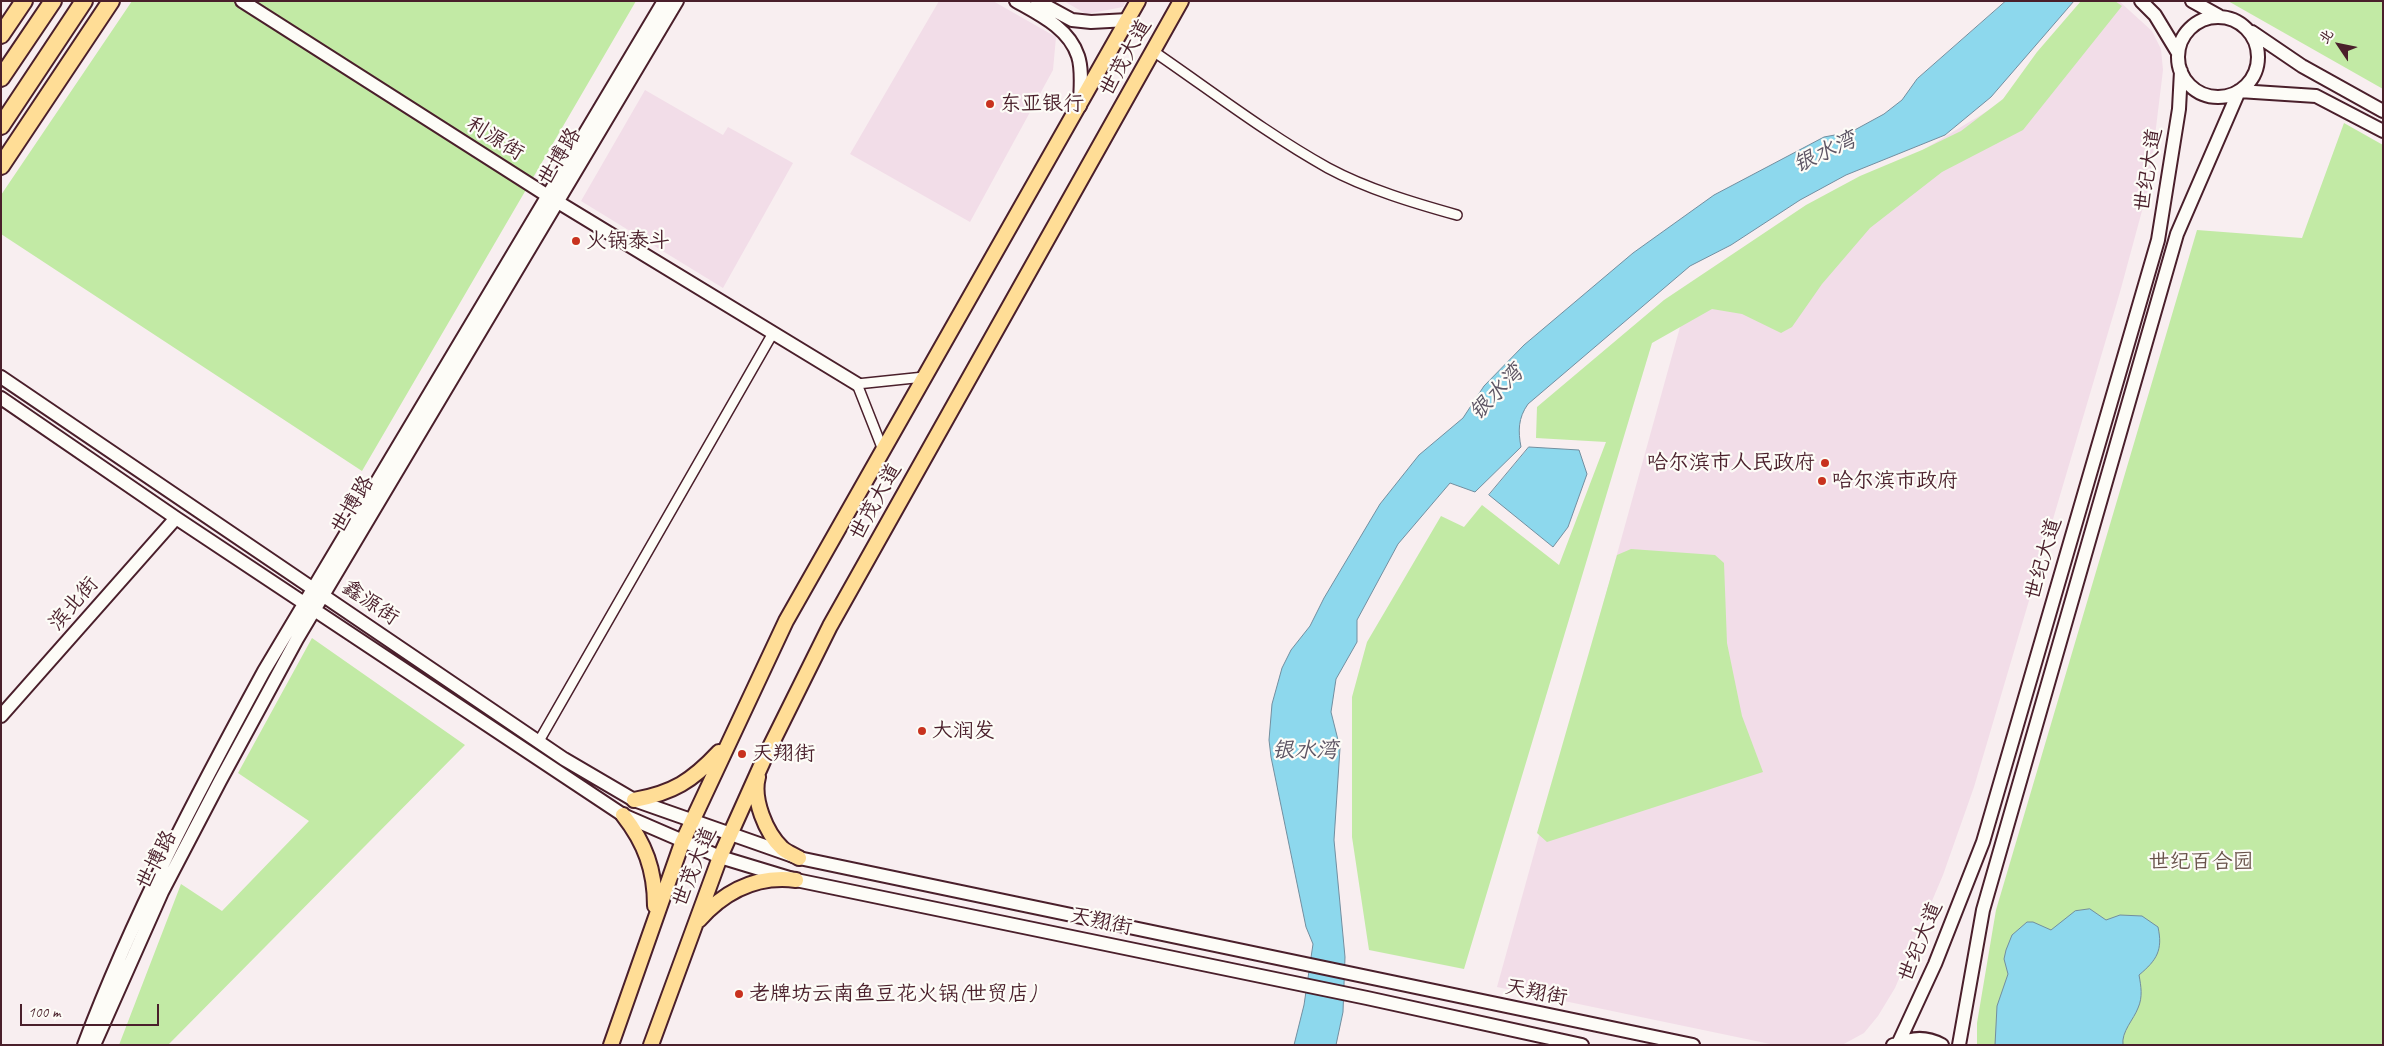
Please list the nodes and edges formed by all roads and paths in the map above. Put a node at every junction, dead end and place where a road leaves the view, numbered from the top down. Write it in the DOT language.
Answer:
graph roads {
  1 [pos="24,1"];
  2 [pos="53,1"];
  3 [pos="84,1"];
  4 [pos="111,1"];
  5 [pos="242,1"];
  6 [pos="664,1"];
  7 [pos="677,1"];
  8 [pos="1016,1"];
  9 [pos="1036,1"];
  10 [pos="1138,1"];
  11 [pos="1181,1"];
  12 [pos="2141,1"];
  13 [pos="2192,1"];
  14 [pos="2219,16"];
  15 [pos="1128,20"];
  16 [pos="2248,29"];
  17 [pos="1,35"];
  18 [pos="1153,51"];
  19 [pos="2178,53"];
  20 [pos="2181,71"];
  21 [pos="1,78"];
  22 [pos="2239,91"];
  23 [pos="1080,106"];
  24 [pos="2383,110"];
  25 [pos="1,126"];
  26 [pos="2383,131"];
  27 [pos="1,166"];
  28 [pos="552,199"];
  29 [pos="1457,215"];
  30 [pos="773,333"];
  31 [pos="924,377"];
  32 [pos="1,378"];
  33 [pos="857,384"];
  34 [pos="1,398"];
  35 [pos="883,450"];
  36 [pos="176,518"];
  37 [pos="318,592"];
  38 [pos="309,607"];
  39 [pos="1,716"];
  40 [pos="538,741"];
  41 [pos="728,742"];
  42 [pos="764,759"];
  43 [pos="634,800"];
  44 [pos="623,815"];
  45 [pos="692,822"];
  46 [pos="730,835"];
  47 [pos="682,842"];
  48 [pos="720,857"];
  49 [pos="799,858"];
  50 [pos="796,880"];
  51 [pos="655,918"];
  52 [pos="686,945"];
  53 [pos="1896,1044"];
  54 [pos="84,1045"];
  55 [pos="94,1045"];
  56 [pos="611,1045"];
  57 [pos="651,1045"];
  58 [pos="1582,1045"];
  59 [pos="1693,1045"];
  60 [pos="1942,1045"];
  61 [pos="1959,1045"];
  1 -- 17 [label="highway"];
  2 -- 21 [label="highway"];
  3 -- 25 [label="highway"];
  4 -- 27 [label="highway"];
  5 -- 28 [label="main road, 利源街"];
  6 -- 28 [label="main road, 世博路"];
  7 -- 28 [label="main road, 世博路"];
  8 -- 23 [label="main road"];
  9 -- 15 [label="main road"];
  10 -- 15 [label="main road, 世茂大道"];
  11 -- 18 [label="main road, 世茂大道"];
  12 -- 19 [label="main road"];
  13 -- 14 [label="main road"];
  14 -- 16 [label="main road"];
  14 -- 19 [label="main road"];
  15 -- 23 [label="main road, 世茂大道"];
  16 -- 22 [label="main road"];
  16 -- 24 [label="main road"];
  18 -- 29 [label="street"];
  18 -- 42 [label="main road, 世茂大道"];
  19 -- 20 [label="main road"];
  20 -- 22 [label="main road"];
  20 -- 53 [label="main road, 世纪大道"];
  22 -- 26 [label="main road"];
  22 -- 61 [label="main road, 世纪大道"];
  23 -- 31 [label="main road, 世茂大道"];
  28 -- 30 [label="main road, 利源街"];
  28 -- 37 [label="main road, 世博路"];
  30 -- 33 [label="main road, 利源街"];
  30 -- 40 [label="street"];
  31 -- 33 [label="street"];
  31 -- 35 [label="main road, 世茂大道"];
  32 -- 37 [label="main road, 鑫源街"];
  33 -- 35 [label="street"];
  34 -- 36 [label="main road, 鑫源街"];
  35 -- 41 [label="main road, 世茂大道"];
  36 -- 38 [label="main road, 鑫源街"];
  36 -- 39 [label="main road, 滨北街"];
  37 -- 38 [label="main road, 世博路"];
  37 -- 40 [label="main road, 鑫源街"];
  38 -- 44 [label="main road, 鑫源街"];
  38 -- 54 [label="main road, 世博路"];
  38 -- 55 [label="main road, 世博路"];
  40 -- 43 [label="main road, 鑫源街"];
  41 -- 43 [label="main road"];
  41 -- 45 [label="main road, 世茂大道"];
  42 -- 46 [label="main road, 世茂大道"];
  42 -- 49 [label="main road"];
  43 -- 45 [label="main road, 鑫源街"];
  44 -- 47 [label="main road, 鑫源街"];
  44 -- 51 [label="main road"];
  45 -- 46 [label="main road, 鑫源街"];
  45 -- 47 [label="main road, 世茂大道"];
  46 -- 48 [label="main road, 世茂大道"];
  46 -- 49 [label="main road, 天翔街"];
  47 -- 48 [label="main road, 鑫源街"];
  47 -- 51 [label="main road, 世茂大道"];
  48 -- 50 [label="main road, 天翔街"];
  48 -- 52 [label="main road, 世茂大道"];
  49 -- 59 [label="main road, 天翔街"];
  50 -- 52 [label="main road"];
  50 -- 58 [label="main road, 天翔街"];
  51 -- 56 [label="main road, 世茂大道"];
  52 -- 57 [label="main road, 世茂大道"];
  53 -- 60 [label="main road"];
}
